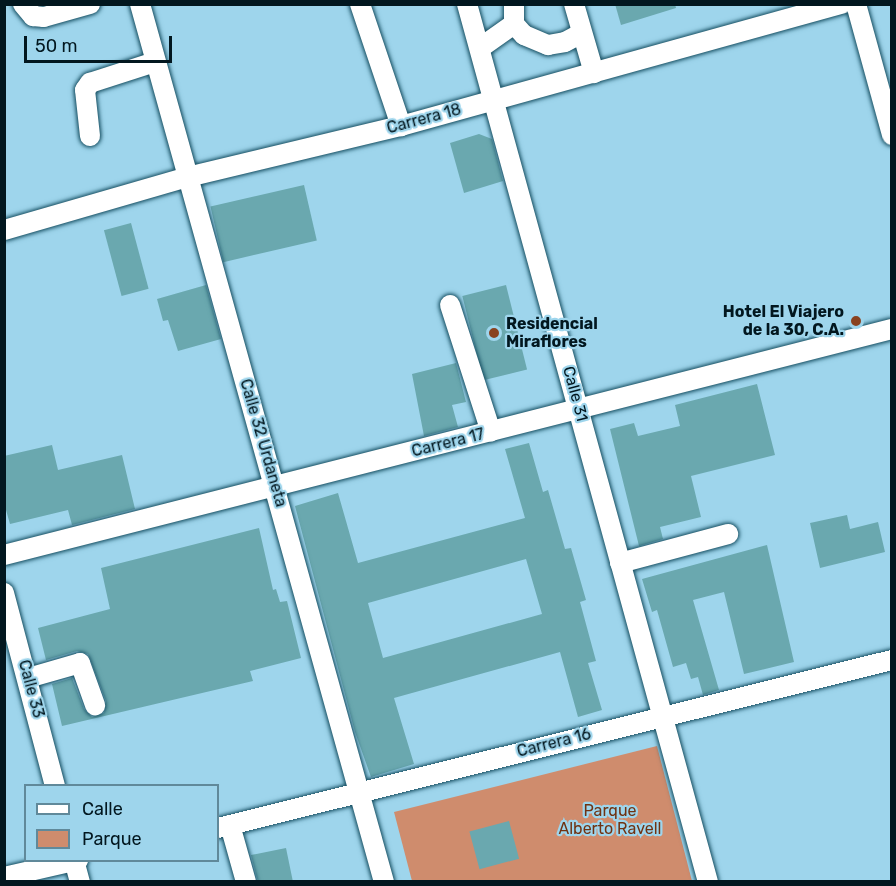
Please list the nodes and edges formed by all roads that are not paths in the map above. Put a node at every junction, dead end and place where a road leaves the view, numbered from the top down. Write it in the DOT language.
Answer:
graph roads {
  1 [pos="23,4"];
  2 [pos="90,4"];
  3 [pos="140,4"];
  4 [pos="360,4"];
  5 [pos="467,4"];
  6 [pos="514,4"];
  7 [pos="574,4"];
  8 [pos="842,4"];
  9 [pos="856,4"];
  10 [pos="514,24"];
  11 [pos="582,33"];
  12 [pos="480,48"];
  13 [pos="155,62"];
  14 [pos="594,73"];
  15 [pos="493,100"];
  16 [pos="402,126"];
  17 [pos="891,135"];
  18 [pos="90,136"];
  19 [pos="188,177"];
  20 [pos="4,230"];
  21 [pos="450,305"];
  22 [pos="891,328"];
  23 [pos="580,408"];
  24 [pos="491,432"];
  25 [pos="275,485"];
  26 [pos="728,534"];
  27 [pos="4,555"];
  28 [pos="620,563"];
  29 [pos="4,593"];
  30 [pos="891,660"];
  31 [pos="28,678"];
  32 [pos="95,705"];
  33 [pos="662,716"];
  34 [pos="54,784"];
  35 [pos="360,793"];
  36 [pos="224,826"];
  37 [pos="72,862"];
  38 [pos="76,862"];
  39 [pos="4,877"];
  40 [pos="80,882"];
  41 [pos="246,882"];
  42 [pos="384,882"];
  43 [pos="708,882"];
  1 -- 2 [label="street"];
  3 -- 13 [label="street, Calle 32 Urdaneta"];
  4 -- 16 [label="street"];
  5 -- 12 [label="street, Calle 31"];
  6 -- 10 [label="street"];
  7 -- 11 [label="street"];
  8 -- 14 [label="street, Carrera 18"];
  9 -- 17 [label="street"];
  10 -- 11 [label="street"];
  10 -- 12 [label="street"];
  11 -- 14 [label="street"];
  12 -- 15 [label="street, Calle 31"];
  13 -- 18 [label="street"];
  13 -- 19 [label="street, Calle 32 Urdaneta"];
  14 -- 15 [label="street, Carrera 18"];
  15 -- 16 [label="street, Carrera 18"];
  15 -- 23 [label="street, Calle 31"];
  16 -- 19 [label="street, Carrera 18"];
  19 -- 20 [label="street, Carrera 18"];
  19 -- 25 [label="street, Calle 32 Urdaneta"];
  21 -- 24 [label="street"];
  22 -- 23 [label="street, Carrera 17"];
  23 -- 24 [label="street, Carrera 17"];
  23 -- 28 [label="street, Calle 31"];
  24 -- 25 [label="street, Carrera 17"];
  25 -- 27 [label="street, Carrera 17"];
  25 -- 35 [label="street, Calle 32 Urdaneta"];
  26 -- 28 [label="street"];
  28 -- 33 [label="street, Calle 31"];
  29 -- 31 [label="street, Calle 33"];
  30 -- 33 [label="street, Carrera 16"];
  31 -- 32 [label="street"];
  31 -- 34 [label="street, Calle 33"];
  33 -- 35 [label="street, Carrera 16"];
  33 -- 43 [label="street, Calle 31"];
  35 -- 36 [label="street, Carrera 16"];
  35 -- 42 [label="street, Calle 32 Urdaneta"];
  36 -- 41 [label="street"];
  37 -- 39 [label="street"];
  38 -- 40 [label="street"];
}
